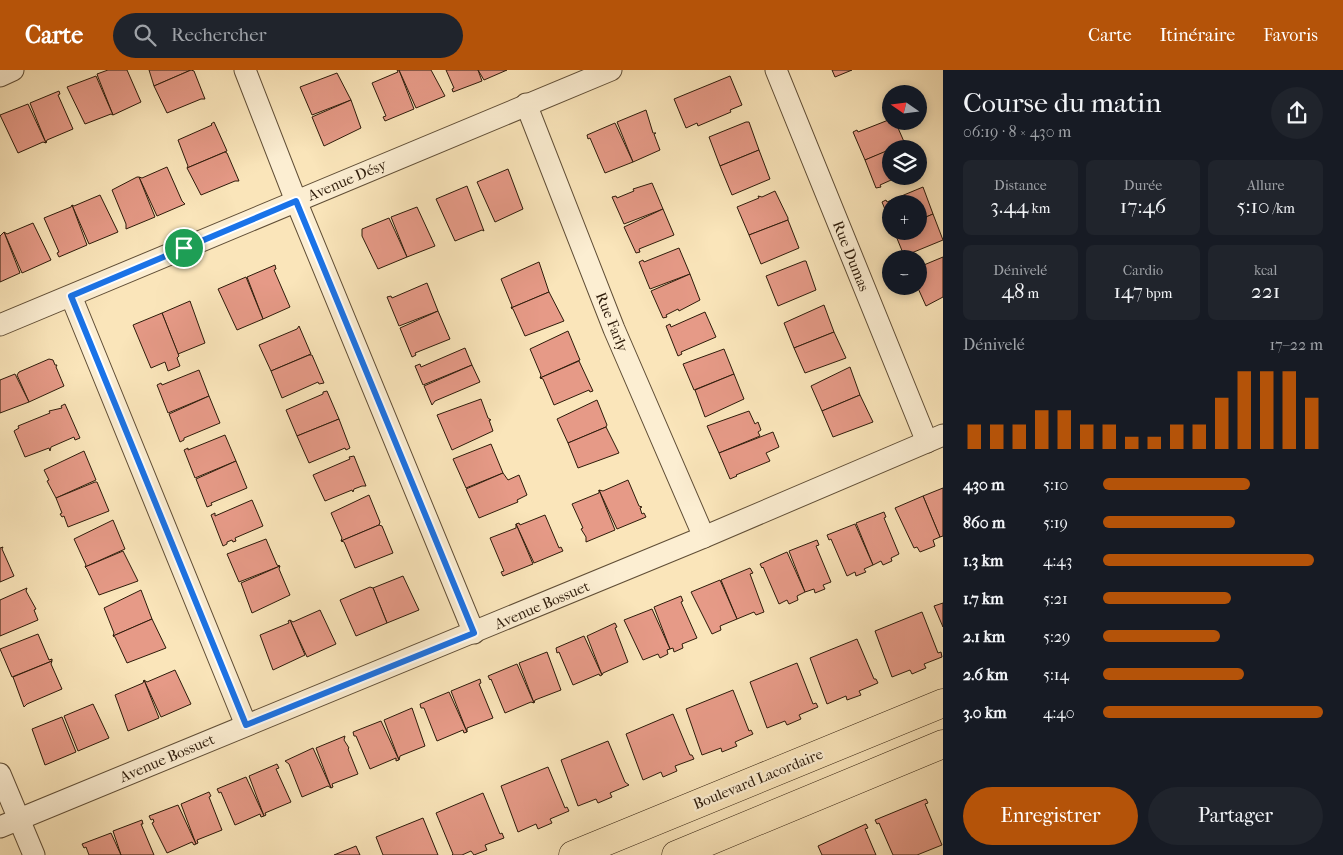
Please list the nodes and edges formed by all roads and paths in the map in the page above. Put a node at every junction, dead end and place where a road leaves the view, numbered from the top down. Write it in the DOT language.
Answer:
graph roads {
  1 [pos="13,70"];
  2 [pos="245,70"];
  3 [pos="611,70"];
  4 [pos="776,70"];
  5 [pos="0,76"];
  6 [pos="526,104"];
  7 [pos="296,201"];
  8 [pos="71,296"];
  9 [pos="0,325"];
  10 [pos="935,439"];
  11 [pos="704,537"];
  12 [pos="474,633"];
  13 [pos="943,703"];
  14 [pos="246,725"];
  15 [pos="943,744"];
  16 [pos="0,774"];
  17 [pos="10,823"];
  18 [pos="34,855"];
  19 [pos="573,855"];
  20 [pos="676,855"];
  1 -- 5 [label="street"];
  2 -- 7 [label="street"];
  3 -- 6 [label="street, Avenue Désy"];
  4 -- 10 [label="street, Rue Dumas"];
  6 -- 7 [label="street, Avenue Désy"];
  6 -- 11 [label="street, Rue Farly"];
  7 -- 8 [label="street, Avenue Désy"];
  7 -- 12 [label="street"];
  8 -- 9 [label="street, Avenue Désy"];
  8 -- 14 [label="street"];
  10 -- 11 [label="street, Avenue Bossuet"];
  11 -- 12 [label="street, Avenue Bossuet"];
  12 -- 14 [label="street, Avenue Bossuet"];
  13 -- 19 [label="main road, Boulevard Lacordaire"];
  14 -- 17 [label="street, Avenue Bossuet"];
  15 -- 20 [label="main road"];
  16 -- 17 [label="street"];
  17 -- 18 [label="street"];
}
